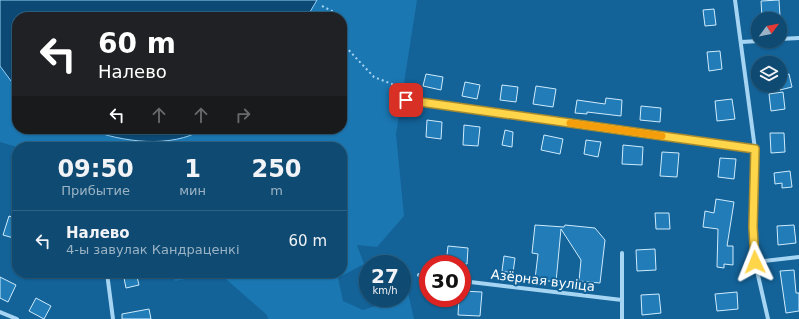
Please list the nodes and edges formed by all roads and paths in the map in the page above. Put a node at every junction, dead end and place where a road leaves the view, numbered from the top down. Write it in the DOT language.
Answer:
graph roads {
  1 [pos="734,0"];
  2 [pos="322,6"];
  3 [pos="334,12"];
  4 [pos="799,38"];
  5 [pos="787,39"];
  6 [pos="751,41"];
  7 [pos="741,42"];
  8 [pos="347,48"];
  9 [pos="406,100"];
  10 [pos="755,149"];
  11 [pos="622,253"];
  12 [pos="799,258"];
  13 [pos="755,262"];
  14 [pos="108,278"];
  15 [pos="471,282"];
  16 [pos="622,300"];
  17 [pos="0,312"];
  18 [pos="17,319"];
  19 [pos="113,319"];
  20 [pos="622,319"];
  21 [pos="768,319"];
  1 -- 7 [label="street"];
  2 -- 3 [label="path"];
  4 -- 5 [label="street"];
  6 -- 7 [label="street"];
  7 -- 10 [label="street"];
  8 -- 9 [label="path"];
  9 -- 10 [label="street"];
  10 -- 13 [label="street"];
  11 -- 16 [label="street"];
  12 -- 13 [label="street"];
  13 -- 21 [label="street"];
  14 -- 19 [label="street"];
  15 -- 16 [label="street, Азёрная вуліца"];
  16 -- 20 [label="street"];
  17 -- 18 [label="street"];
}
